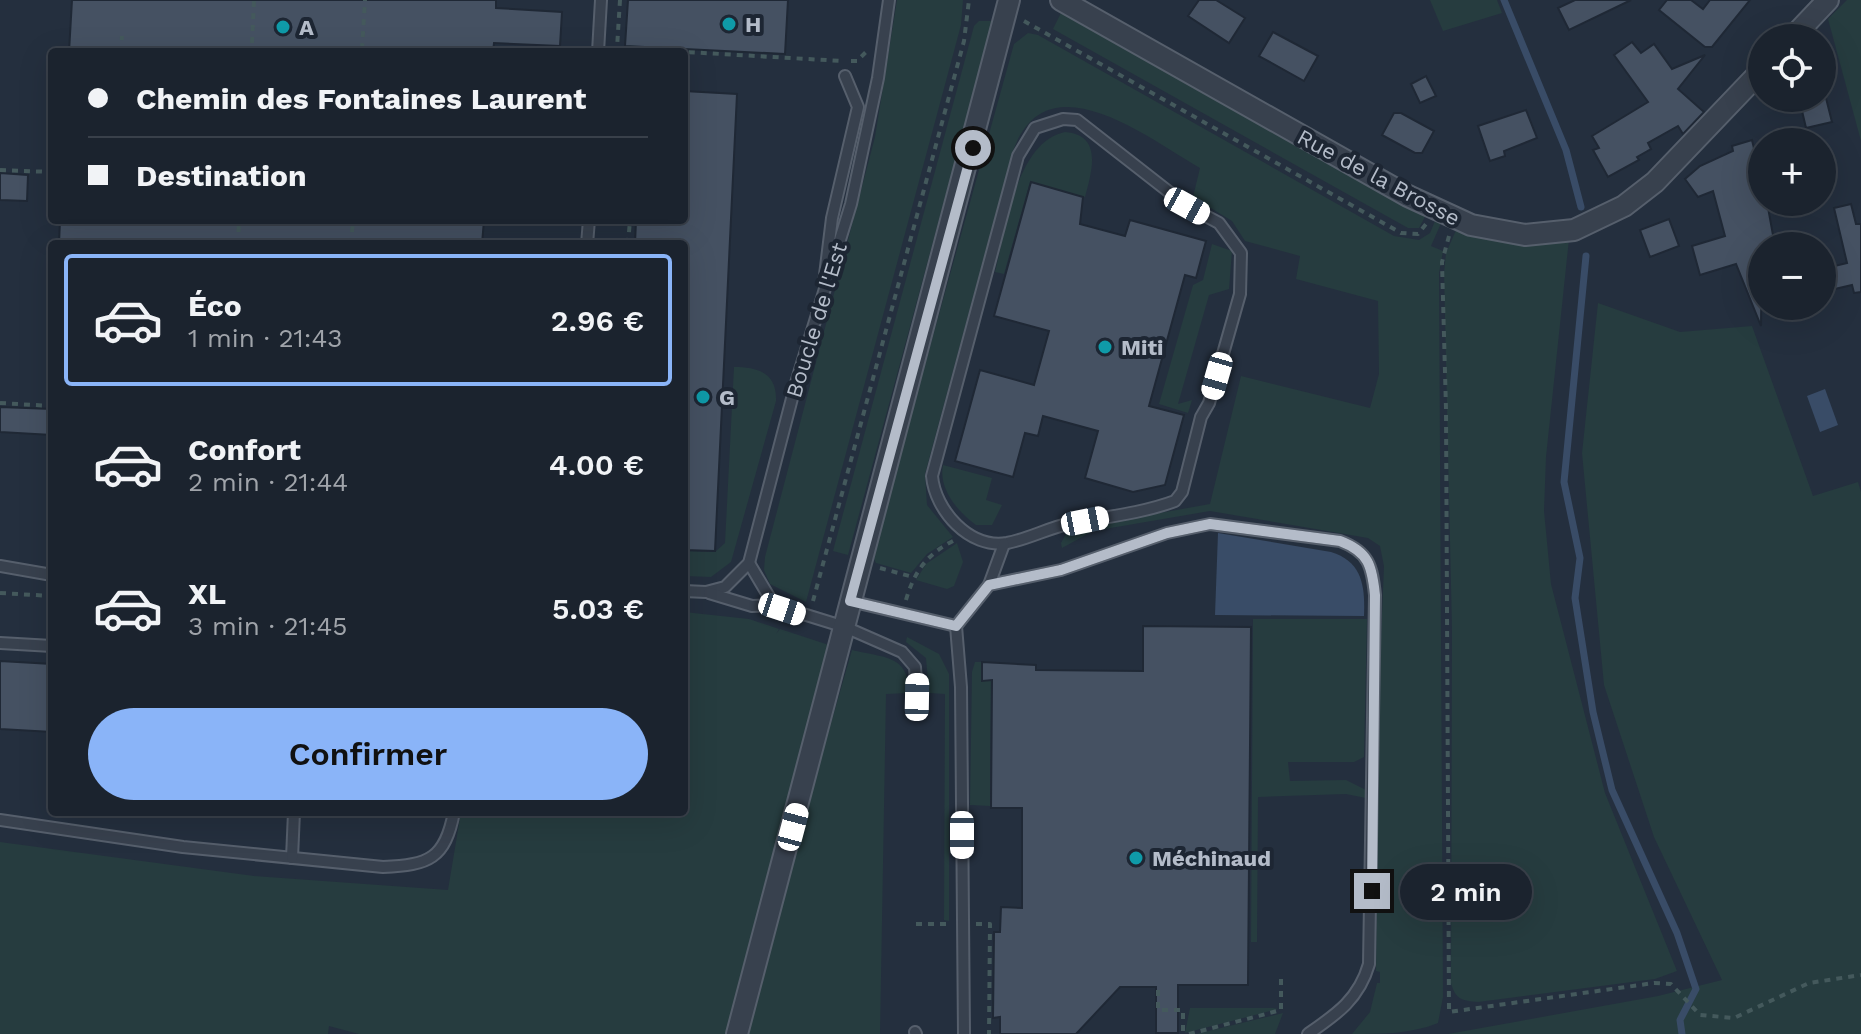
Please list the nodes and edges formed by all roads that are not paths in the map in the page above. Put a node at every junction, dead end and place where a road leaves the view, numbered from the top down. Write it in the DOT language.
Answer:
graph roads {
  1 [pos="601,0"];
  2 [pos="889,0"];
  3 [pos="1061,0"];
  4 [pos="1828,0"];
  5 [pos="1008,8"];
  6 [pos="1805,24"];
  7 [pos="598,48"];
  8 [pos="845,76"];
  9 [pos="1748,85"];
  10 [pos="823,301"];
  11 [pos="1004,544"];
  12 [pos="749,563"];
  13 [pos="0,566"];
  14 [pos="48,574"];
  15 [pos="989,585"];
  16 [pos="688,591"];
  17 [pos="706,592"];
  18 [pos="850,601"];
  19 [pos="774,605"];
  20 [pos="956,626"];
  21 [pos="845,627"];
  22 [pos="0,643"];
  23 [pos="48,646"];
  24 [pos="917,697"];
  25 [pos="294,816"];
  26 [pos="453,816"];
  27 [pos="0,820"];
  28 [pos="292,858"];
  29 [pos="737,1034"];
  30 [pos="964,1034"];
  31 [pos="1308,1034"];
  1 -- 7 [label="lane"];
  2 -- 10 [label="lane, Boucle de l'Est"];
  3 -- 9 [label="street, Rue de la Brosse"];
  4 -- 6 [label="street"];
  5 -- 18 [label="street"];
  8 -- 10 [label="lane"];
  10 -- 12 [label="lane, Boucle de l'Est"];
  11 -- 11 [label="lane"];
  11 -- 15 [label="lane"];
  12 -- 17 [label="lane"];
  12 -- 19 [label="lane"];
  13 -- 14 [label="lane"];
  15 -- 20 [label="lane"];
  15 -- 31 [label="lane"];
  16 -- 17 [label="lane"];
  17 -- 19 [label="lane"];
  18 -- 20 [label="lane"];
  18 -- 21 [label="street"];
  19 -- 21 [label="lane"];
  20 -- 30 [label="lane"];
  21 -- 24 [label="lane"];
  21 -- 29 [label="street"];
  22 -- 23 [label="lane"];
  25 -- 28 [label="lane"];
  26 -- 28 [label="lane"];
  27 -- 28 [label="lane"];
}
